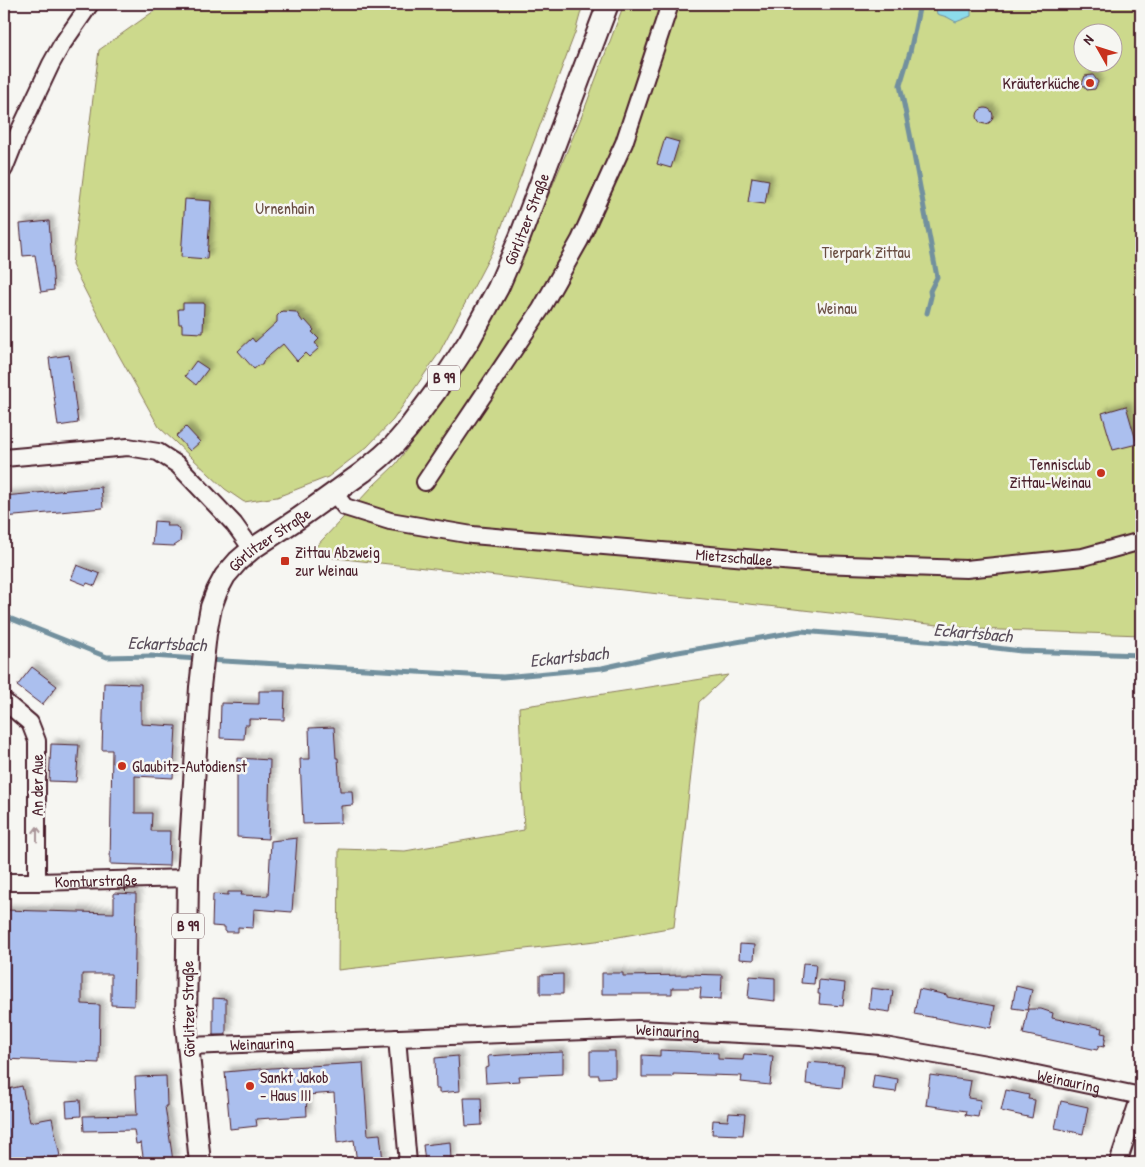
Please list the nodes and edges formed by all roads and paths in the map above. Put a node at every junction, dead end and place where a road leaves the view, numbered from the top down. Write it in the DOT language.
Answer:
graph roads {
  1 [pos="90,4"];
  2 [pos="608,4"];
  3 [pos="670,4"];
  4 [pos="4,169"];
  5 [pos="4,458"];
  6 [pos="425,482"];
  7 [pos="334,493"];
  8 [pos="1141,541"];
  9 [pos="252,549"];
  10 [pos="4,701"];
  11 [pos="188,878"];
  12 [pos="4,882"];
  13 [pos="37,882"];
  14 [pos="397,1038"];
  15 [pos="188,1046"];
  16 [pos="1140,1096"];
  17 [pos="200,1163"];
  18 [pos="408,1163"];
  19 [pos="1118,1163"];
  1 -- 4 [label="street"];
  2 -- 7 [label="main road, Görlitzer Straße / B 99"];
  3 -- 6 [label="street"];
  5 -- 9 [label="street"];
  7 -- 8 [label="street, Mietzschallee"];
  7 -- 9 [label="main road, Görlitzer Straße / B 99"];
  9 -- 11 [label="main road, Görlitzer Straße / B 99"];
  13 -- 10 [label="street, An der Aue, one-way"];
  11 -- 13 [label="street, Komturstraße"];
  11 -- 15 [label="main road, Görlitzer Straße / B 99"];
  12 -- 13 [label="street, Komturstraße"];
  14 -- 15 [label="street, Weinauring"];
  14 -- 16 [label="street, Weinauring"];
  14 -- 18 [label="street"];
  15 -- 17 [label="main road, Görlitzer Straße / B 99"];
  16 -- 19 [label="street"];
}
